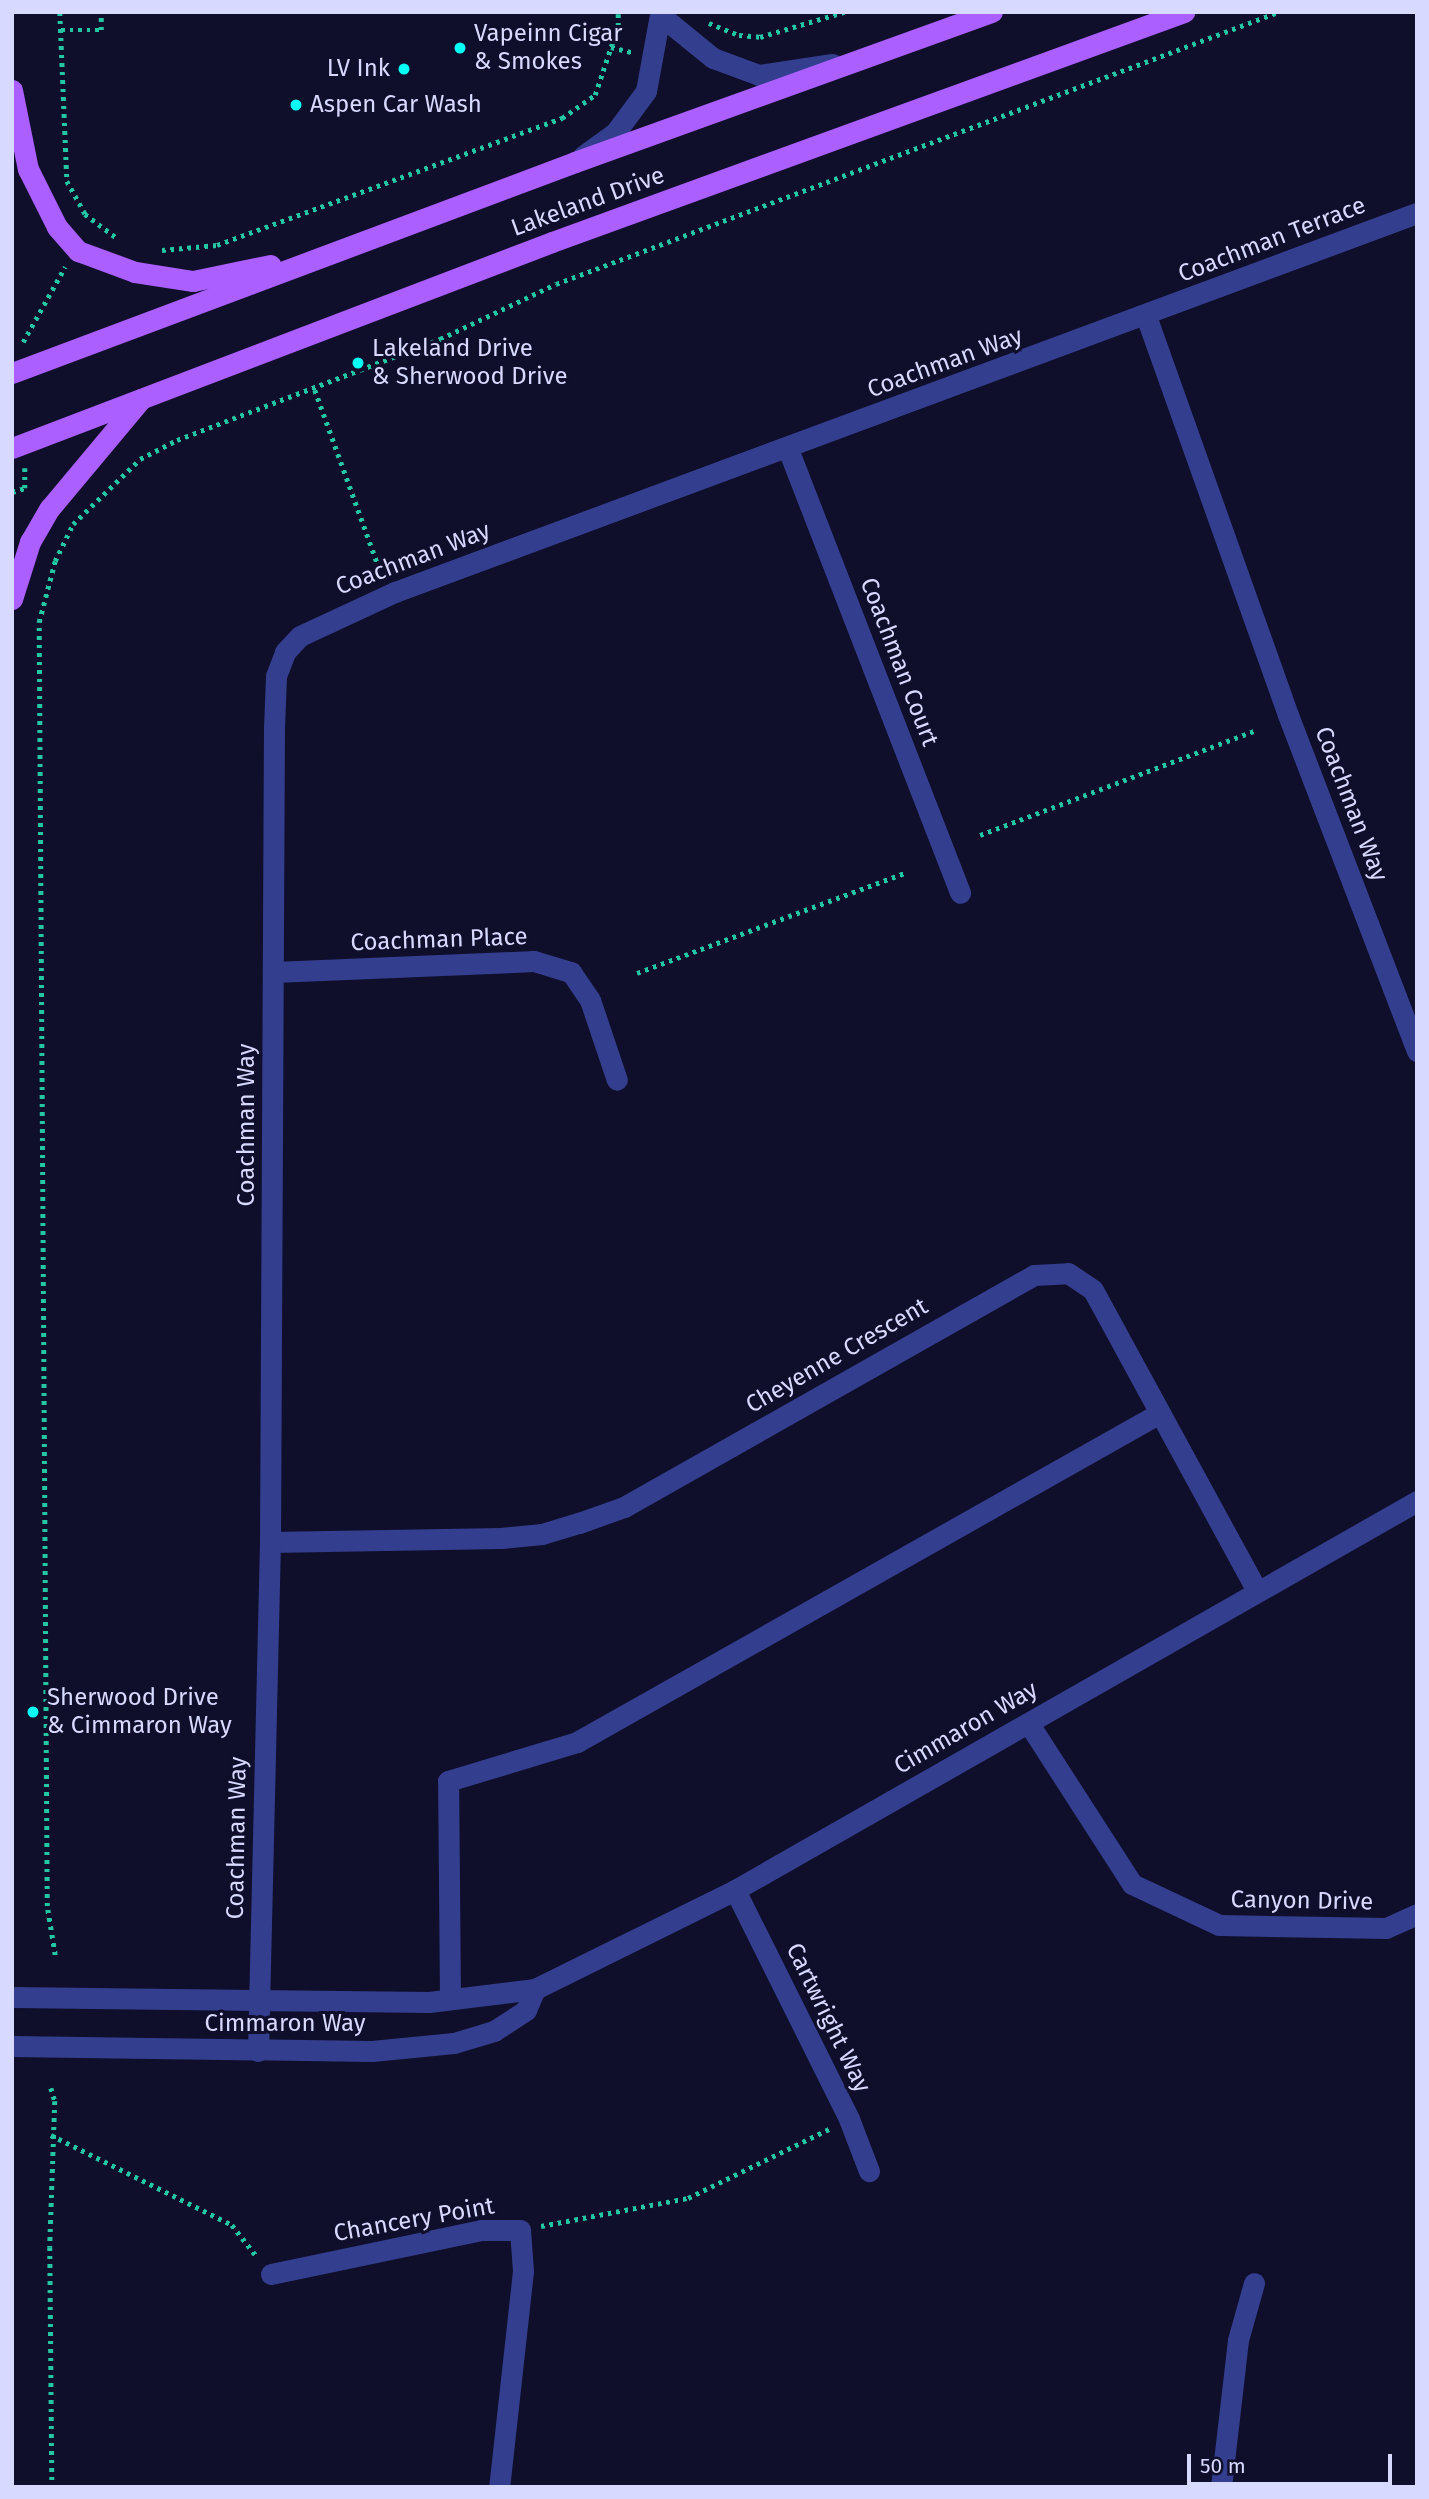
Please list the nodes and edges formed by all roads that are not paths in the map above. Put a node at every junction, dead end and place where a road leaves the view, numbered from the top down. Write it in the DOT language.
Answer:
graph roads {
  1 [pos="992,12"];
  2 [pos="1184,12"];
  3 [pos="845,62"];
  4 [pos="12,90"];
  5 [pos="575,162"];
  6 [pos="1417,213"];
  7 [pos="334,252"];
  8 [pos="1146,316"];
  9 [pos="12,373"];
  10 [pos="141,399"];
  11 [pos="788,449"];
  12 [pos="18,456"];
  13 [pos="12,599"];
  14 [pos="960,893"];
  15 [pos="274,972"];
  16 [pos="1411,1020"];
  17 [pos="1417,1051"];
  18 [pos="617,1080"];
  19 [pos="1158,1414"];
  20 [pos="1417,1501"];
  21 [pos="270,1542"];
  22 [pos="1257,1591"];
  23 [pos="1029,1724"];
  24 [pos="735,1890"];
  25 [pos="1417,1914"];
  26 [pos="536,1989"];
  27 [pos="12,1997"];
  28 [pos="450,1998"];
  29 [pos="259,1999"];
  30 [pos="12,2046"];
  31 [pos="258,2051"];
  32 [pos="869,2171"];
  33 [pos="271,2274"];
  34 [pos="1254,2283"];
  35 [pos="499,2487"];
  36 [pos="1221,2487"];
  1 -- 3 [label="main road, Lakeland Drive"];
  2 -- 10 [label="main road, Lakeland Drive"];
  3 -- 5 [label="main road, Lakeland Drive"];
  3 -- 5 [label="street"];
  4 -- 7 [label="main road"];
  5 -- 7 [label="main road, Lakeland Drive"];
  6 -- 8 [label="street, Coachman Terrace"];
  7 -- 9 [label="main road, Lakeland Drive"];
  8 -- 11 [label="street, Coachman Way"];
  8 -- 16 [label="street, Coachman Way"];
  10 -- 12 [label="main road, Lakeland Drive"];
  10 -- 13 [label="main road"];
  11 -- 14 [label="street, Coachman Court"];
  11 -- 15 [label="street, Coachman Way"];
  15 -- 18 [label="street, Coachman Place"];
  15 -- 21 [label="street, Coachman Way"];
  16 -- 17 [label="street, Coachman Way"];
  19 -- 21 [label="street, Cheyenne Crescent"];
  19 -- 22 [label="street, Cheyenne Crescent"];
  19 -- 28 [label="street"];
  20 -- 22 [label="street, Cimmaron Way"];
  21 -- 29 [label="street, Coachman Way"];
  22 -- 23 [label="street, Cimmaron Way"];
  23 -- 24 [label="street, Cimmaron Way"];
  23 -- 25 [label="street, Canyon Drive"];
  24 -- 26 [label="street, Cimmaron Way"];
  24 -- 32 [label="street, Cartwright Way"];
  26 -- 28 [label="street, Cimmaron Way"];
  26 -- 31 [label="street, Cimmaron Way"];
  27 -- 29 [label="street, Cimmaron Way"];
  28 -- 29 [label="street, Cimmaron Way"];
  29 -- 31 [label="street, Coachman Way"];
  30 -- 31 [label="street, Cimmaron Way"];
  33 -- 35 [label="street, Chancery Point"];
  34 -- 36 [label="street"];
}
